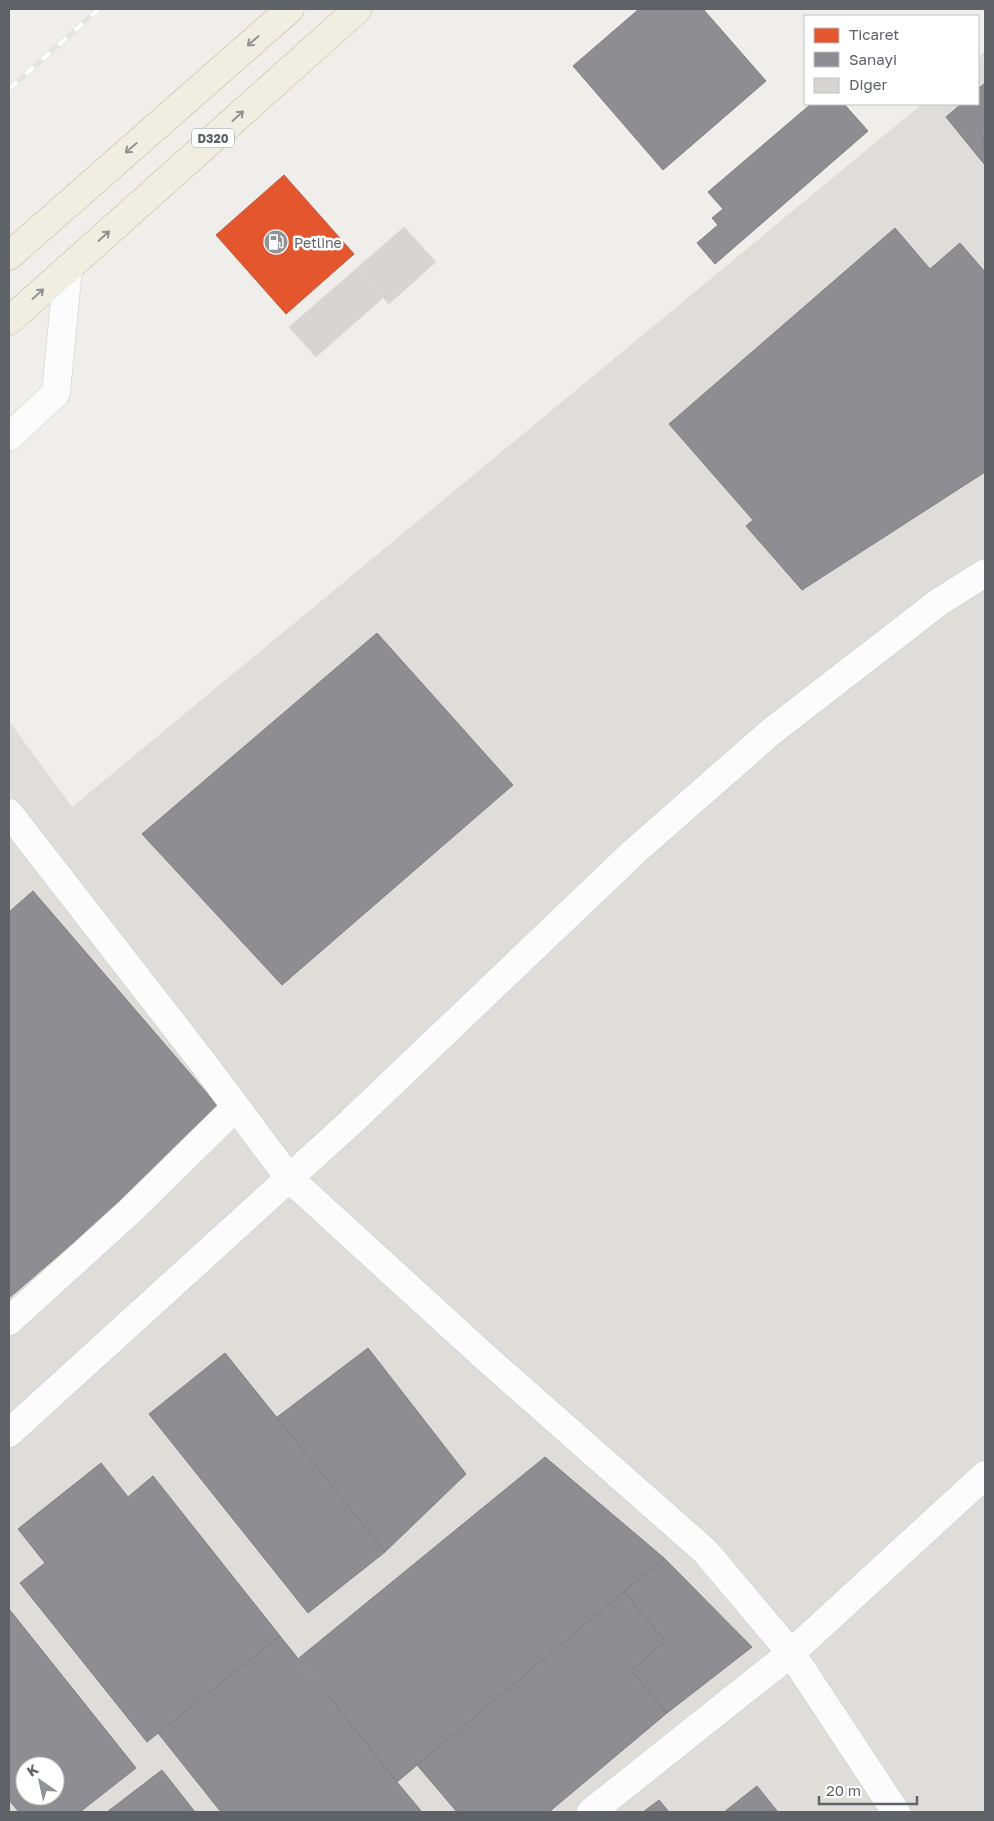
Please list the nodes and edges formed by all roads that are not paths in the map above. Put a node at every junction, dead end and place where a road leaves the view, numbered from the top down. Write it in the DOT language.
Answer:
graph roads {
  1 [pos="290,9"];
  2 [pos="358,9"];
  3 [pos="9,256"];
  4 [pos="68,268"];
  5 [pos="9,321"];
  6 [pos="9,437"];
  7 [pos="985,573"];
  8 [pos="9,813"];
  9 [pos="236,1107"];
  10 [pos="289,1178"];
  11 [pos="9,1321"];
  12 [pos="9,1433"];
  13 [pos="985,1474"];
  14 [pos="791,1653"];
  15 [pos="591,1812"];
  16 [pos="896,1812"];
  1 -- 3 [label="highway, one-way"];
  4 -- 2 [label="highway, D320, one-way"];
  5 -- 4 [label="highway, D320, one-way"];
  4 -- 6 [label="street"];
  7 -- 10 [label="street"];
  8 -- 9 [label="street"];
  9 -- 10 [label="street"];
  9 -- 11 [label="street"];
  10 -- 12 [label="street"];
  10 -- 14 [label="street"];
  13 -- 14 [label="street"];
  14 -- 15 [label="street"];
  14 -- 16 [label="street"];
}
